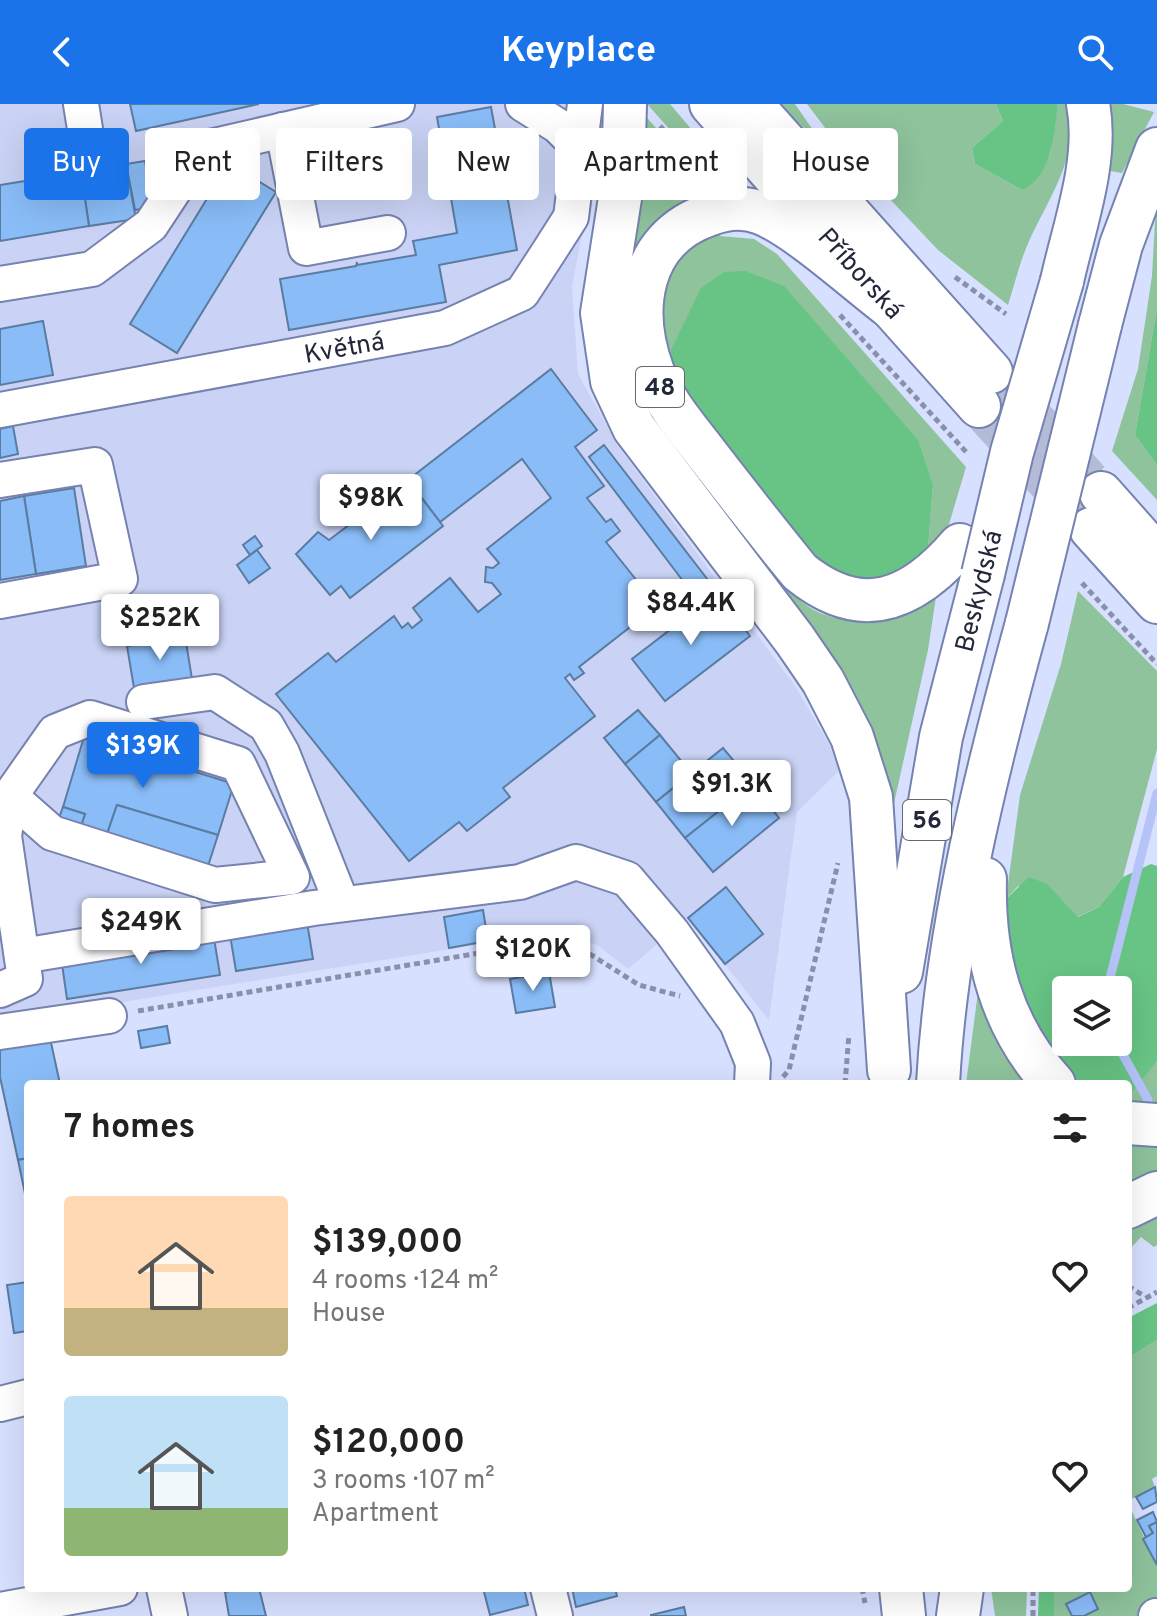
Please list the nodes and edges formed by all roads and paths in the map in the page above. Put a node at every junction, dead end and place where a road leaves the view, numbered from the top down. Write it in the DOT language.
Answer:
graph roads {
  1 [pos="397,104"];
  2 [pos="523,104"];
  3 [pos="585,104"];
  4 [pos="625,104"];
  5 [pos="711,104"];
  6 [pos="751,104"];
  7 [pos="1088,104"];
  8 [pos="292,128"];
  9 [pos="560,128"];
  10 [pos="581,128"];
  11 [pos="276,132"];
  12 [pos="1157,149"];
  13 [pos="297,200"];
  14 [pos="574,200"];
  15 [pos="388,233"];
  16 [pos="0,284"];
  17 [pos="889,306"];
  18 [pos="0,410"];
  19 [pos="0,480"];
  20 [pos="1157,556"];
  21 [pos="972,560"];
  22 [pos="1082,583"];
  23 [pos="0,601"];
  24 [pos="1157,602"];
  25 [pos="1157,664"];
  26 [pos="144,702"];
  27 [pos="988,765"];
  28 [pos="5,796"];
  29 [pos="839,859"];
  30 [pos="292,877"];
  31 [pos="328,906"];
  32 [pos="22,956"];
  33 [pos="0,990"];
  34 [pos="718,994"];
  35 [pos="109,1016"];
  36 [pos="0,1032"];
  37 [pos="888,1077"];
  38 [pos="752,1080"];
  39 [pos="781,1080"];
  40 [pos="938,1080"];
  41 [pos="1051,1080"];
  42 [pos="1132,1123"];
  43 [pos="1157,1125"];
  44 [pos="1157,1193"];
  45 [pos="1132,1205"];
  46 [pos="1132,1288"];
  47 [pos="1157,1292"];
  48 [pos="1144,1296"];
  49 [pos="1132,1305"];
  50 [pos="24,1398"];
  51 [pos="0,1404"];
  52 [pos="98,1592"];
  53 [pos="165,1592"];
  54 [pos="549,1592"];
  55 [pos="901,1592"];
  56 [pos="952,1592"];
  57 [pos="961,1592"];
  58 [pos="1033,1592"];
  59 [pos="0,1610"];
  60 [pos="170,1616"];
  61 [pos="555,1616"];
  62 [pos="904,1616"];
  63 [pos="956,1616"];
  64 [pos="1033,1616"];
  1 -- 8 [label="street"];
  2 -- 9 [label="street"];
  3 -- 10 [label="street, Květná"];
  4 -- 37 [label="main road, 48"];
  5 -- 17 [label="main road, Příborská / 48"];
  6 -- 17 [label="main road, Příborská / 48"];
  7 -- 21 [label="main road, Beskydská / 56, bridge"];
  11 -- 16 [label="street"];
  12 -- 27 [label="main road, Beskydská / 56, bridge"];
  13 -- 15 [label="street"];
  14 -- 18 [label="street, Květná"];
  17 -- 21 [label="main road, 48"];
  19 -- 23 [label="street"];
  20 -- 24 [label="main road"];
  21 -- 37 [label="main road, Beskydská / 56"];
  22 -- 25 [label="path"];
  26 -- 31 [label="street"];
  27 -- 40 [label="main road, Beskydská / 56"];
  27 -- 41 [label="main road"];
  28 -- 30 [label="street"];
  28 -- 30 [label="street"];
  28 -- 32 [label="street"];
  29 -- 39 [label="path"];
  30 -- 31 [label="street"];
  31 -- 32 [label="street"];
  31 -- 34 [label="street"];
  32 -- 33 [label="street"];
  34 -- 35 [label="path"];
  34 -- 38 [label="street"];
  35 -- 36 [label="street"];
  42 -- 43 [label="main road"];
  44 -- 45 [label="main road"];
  46 -- 48 [label="path"];
  47 -- 48 [label="path"];
  48 -- 49 [label="path"];
  50 -- 51 [label="street"];
  52 -- 59 [label="street"];
  53 -- 60 [label="street"];
  54 -- 61 [label="street"];
  55 -- 62 [label="main road"];
  56 -- 63 [label="main road"];
  57 -- 63 [label="main road"];
  58 -- 64 [label="path"];
}
